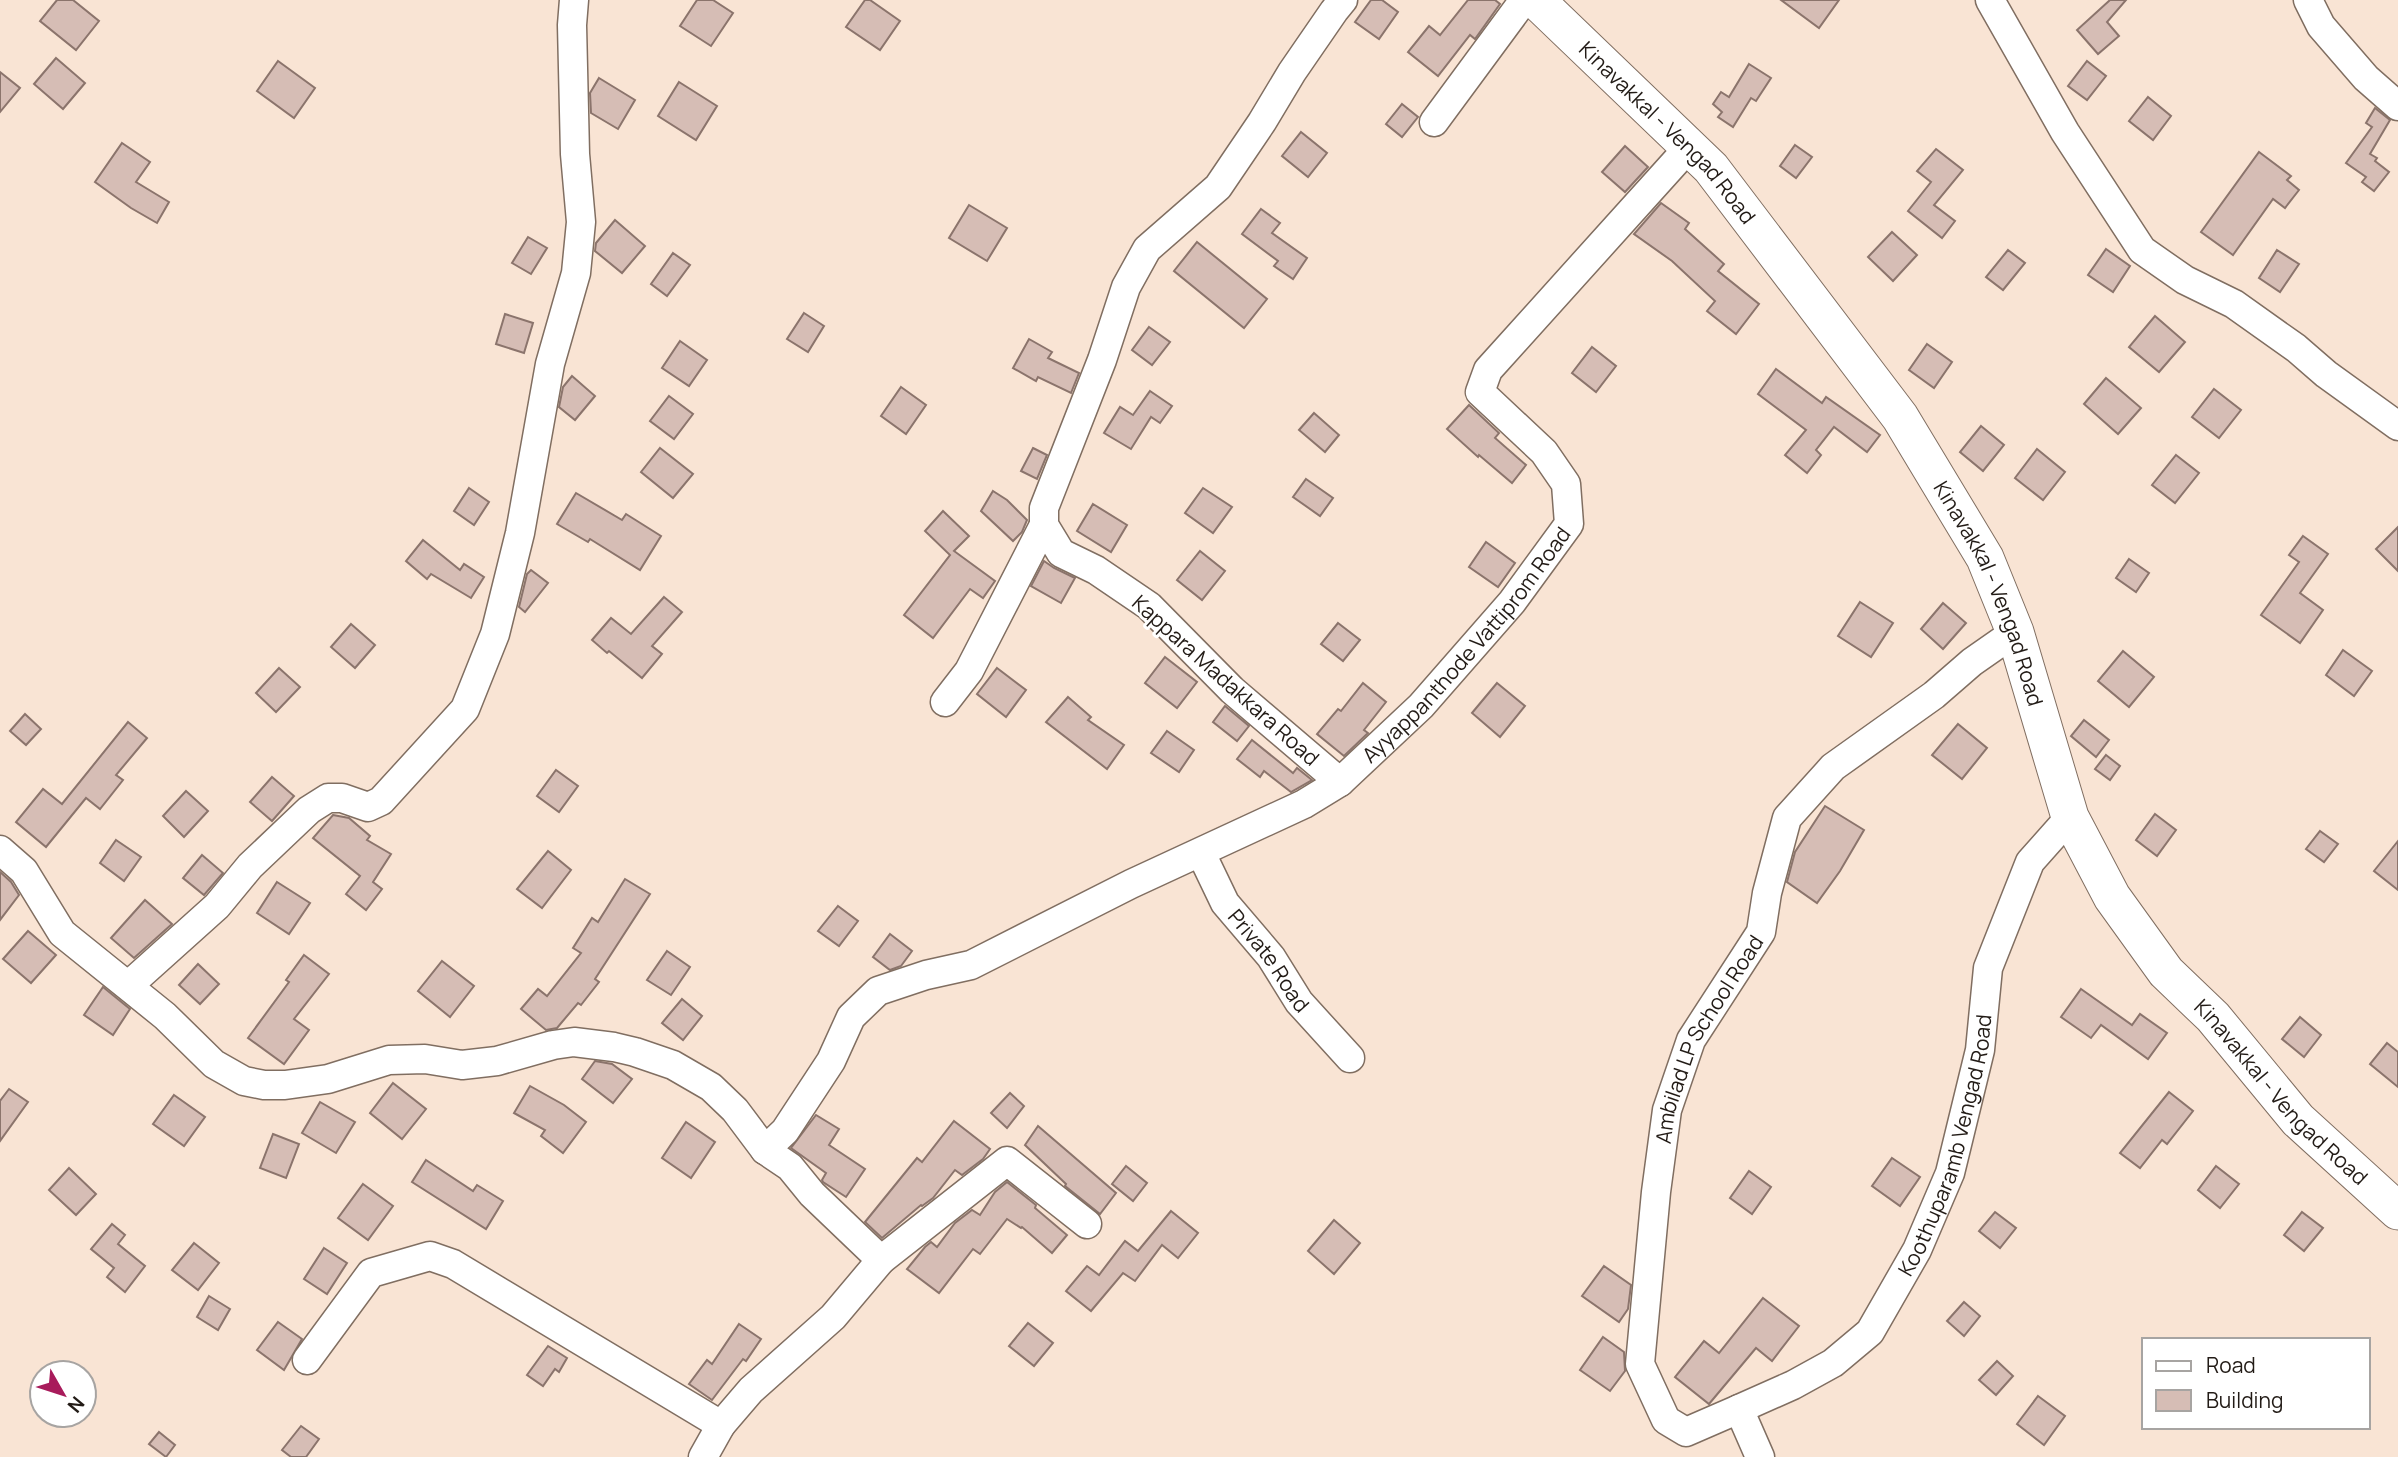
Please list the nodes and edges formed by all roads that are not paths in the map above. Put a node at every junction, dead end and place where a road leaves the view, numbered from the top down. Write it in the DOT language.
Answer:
graph roads {
  1 [pos="574,0"];
  2 [pos="1343,0"];
  3 [pos="1524,0"];
  4 [pos="1536,0"];
  5 [pos="1990,0"];
  6 [pos="2308,0"];
  7 [pos="2398,106"];
  8 [pos="1434,122"];
  9 [pos="1689,147"];
  10 [pos="2398,426"];
  11 [pos="1044,525"];
  12 [pos="2015,632"];
  13 [pos="946,702"];
  14 [pos="1340,782"];
  15 [pos="2070,817"];
  16 [pos="0,850"];
  17 [pos="1201,853"];
  18 [pos="129,985"];
  19 [pos="1350,1058"];
  20 [pos="765,1150"];
  21 [pos="2398,1211"];
  22 [pos="1087,1224"];
  23 [pos="881,1260"];
  24 [pos="307,1360"];
  25 [pos="1740,1409"];
  26 [pos="721,1425"];
  27 [pos="703,1457"];
  28 [pos="1760,1457"];
  1 -- 18 [label="street"];
  2 -- 11 [label="street"];
  3 -- 8 [label="street"];
  4 -- 9 [label="main road, Kinavakkal - Vengad Road"];
  5 -- 10 [label="street"];
  6 -- 7 [label="street"];
  9 -- 12 [label="main road, Kinavakkal - Vengad Road"];
  9 -- 14 [label="street, Ayyappanthode Vattiprom Road"];
  11 -- 13 [label="street"];
  11 -- 14 [label="street, Kappara Madakkara Road"];
  12 -- 15 [label="main road, Kinavakkal - Vengad Road"];
  12 -- 25 [label="street, Ambilad LP School Road"];
  14 -- 17 [label="street, Kappara Madakkara Road"];
  15 -- 21 [label="main road, Kinavakkal - Vengad Road"];
  15 -- 25 [label="street, Koothuparamb Vengad Road"];
  16 -- 18 [label="street"];
  17 -- 19 [label="street, Private Road"];
  17 -- 20 [label="street, Kappara Madakkara Road"];
  18 -- 20 [label="street"];
  20 -- 23 [label="street"];
  22 -- 23 [label="street"];
  23 -- 26 [label="street"];
  24 -- 26 [label="street"];
  25 -- 28 [label="street"];
  26 -- 27 [label="street"];
}
